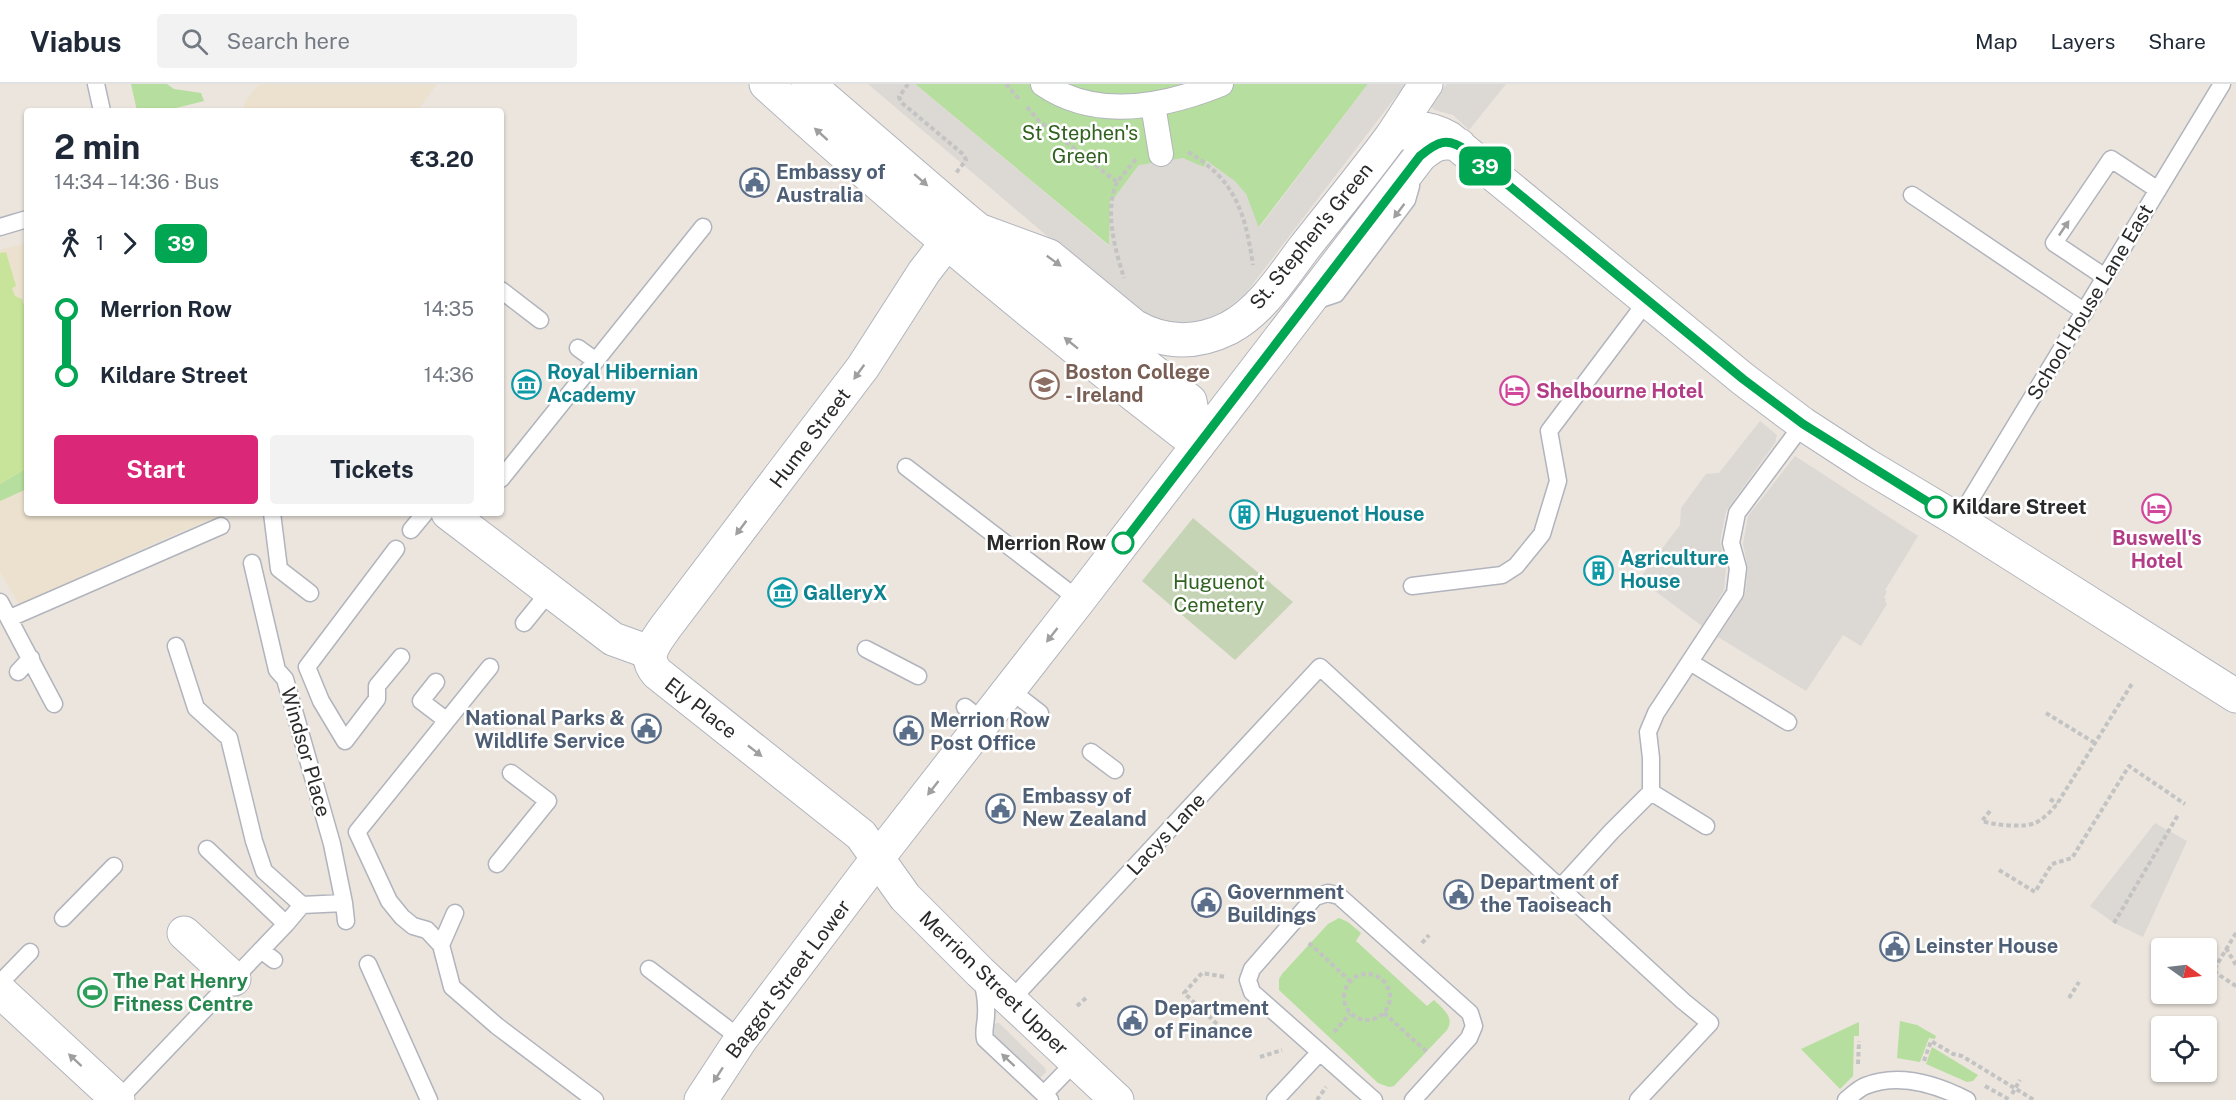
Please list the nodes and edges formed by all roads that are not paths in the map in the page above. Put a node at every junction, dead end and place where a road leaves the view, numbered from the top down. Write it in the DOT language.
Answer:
graph roads {
  1 [pos="96,84"];
  2 [pos="766,84"];
  3 [pos="808,84"];
  4 [pos="1042,84"];
  5 [pos="1221,84"];
  6 [pos="1426,84"];
  7 [pos="2222,84"];
  8 [pos="1153,105"];
  9 [pos="101,108"];
  10 [pos="1392,136"];
  11 [pos="1459,145"];
  12 [pos="1161,154"];
  13 [pos="2158,190"];
  14 [pos="1912,195"];
  15 [pos="24,220"];
  16 [pos="703,226"];
  17 [pos="0,227"];
  18 [pos="964,230"];
  19 [pos="2105,277"];
  20 [pos="504,292"];
  21 [pos="1647,301"];
  22 [pos="2085,312"];
  23 [pos="540,320"];
  24 [pos="578,348"];
  25 [pos="596,361"];
  26 [pos="1803,424"];
  27 [pos="1198,445"];
  28 [pos="906,467"];
  29 [pos="504,475"];
  30 [pos="272,516"];
  31 [pos="422,516"];
  32 [pos="462,517"];
  33 [pos="1958,520"];
  34 [pos="221,526"];
  35 [pos="411,530"];
  36 [pos="396,549"];
  37 [pos="252,563"];
  38 [pos="1412,586"];
  39 [pos="550,591"];
  40 [pos="310,593"];
  41 [pos="1079,600"];
  42 [pos="0,602"];
  43 [pos="10,618"];
  44 [pos="524,623"];
  45 [pos="176,646"];
  46 [pos="866,649"];
  47 [pos="649,652"];
  48 [pos="401,657"];
  49 [pos="31,658"];
  50 [pos="1690,662"];
  51 [pos="490,667"];
  52 [pos="18,672"];
  53 [pos="918,676"];
  54 [pos="436,681"];
  55 [pos="1011,688"];
  56 [pos="2236,696"];
  57 [pos="47,699"];
  58 [pos="1040,713"];
  59 [pos="446,720"];
  60 [pos="1788,722"];
  61 [pos="1091,752"];
  62 [pos="1116,770"];
  63 [pos="511,773"];
  64 [pos="1651,792"];
  65 [pos="1707,826"];
  66 [pos="207,849"];
  67 [pos="878,859"];
  68 [pos="497,864"];
  69 [pos="114,866"];
  70 [pos="1561,887"];
  71 [pos="344,903"];
  72 [pos="302,905"];
  73 [pos="454,913"];
  74 [pos="63,918"];
  75 [pos="346,921"];
  76 [pos="286,924"];
  77 [pos="184,933"];
  78 [pos="441,945"];
  79 [pos="30,952"];
  80 [pos="368,964"];
  81 [pos="649,969"];
  82 [pos="980,972"];
  83 [pos="234,979"];
  84 [pos="0,983"];
  85 [pos="0,992"];
  86 [pos="1011,1000"];
  87 [pos="741,1039"];
  88 [pos="1320,1052"];
  89 [pos="1076,1061"];
  90 [pos="1047,1097"];
  91 [pos="118,1100"];
  92 [pos="429,1100"];
  93 [pos="595,1100"];
  94 [pos="701,1100"];
  95 [pos="1117,1100"];
  96 [pos="1275,1100"];
  97 [pos="1374,1100"];
  98 [pos="1413,1100"];
  99 [pos="1638,1100"];
  100 [pos="1846,1100"];
  101 [pos="1966,1100"];
  1 -- 9 [label="lane"];
  18 -- 2 [label="main road, St. Stephen's Green, one-way"];
  3 -- 18 [label="main road, St. Stephen's Green, one-way"];
  4 -- 8 [label="street"];
  5 -- 8 [label="street"];
  6 -- 10 [label="main road, St. Stephen's Green"];
  7 -- 13 [label="lane, School House Lane East"];
  8 -- 12 [label="street"];
  10 -- 11 [label="main road"];
  18 -- 10 [label="main road, St. Stephen's Green, one-way"];
  11 -- 21 [label="main road"];
  11 -- 27 [label="main road, St. Stephen's Green, one-way"];
  13 -- 19 [label="lane, School House Lane East"];
  19 -- 13 [label="lane, one-way"];
  14 -- 22 [label="lane"];
  15 -- 17 [label="lane"];
  16 -- 25 [label="lane"];
  18 -- 27 [label="main road, St. Stephen's Green"];
  18 -- 47 [label="main road, Hume Street, one-way"];
  19 -- 22 [label="lane, School House Lane East"];
  20 -- 23 [label="lane"];
  21 -- 26 [label="main road"];
  21 -- 38 [label="lane"];
  22 -- 33 [label="lane, School House Lane East"];
  24 -- 25 [label="lane"];
  25 -- 29 [label="lane"];
  26 -- 33 [label="main road"];
  26 -- 50 [label="lane"];
  27 -- 41 [label="main road"];
  28 -- 41 [label="lane"];
  30 -- 40 [label="lane"];
  31 -- 35 [label="lane"];
  32 -- 39 [label="main road"];
  33 -- 56 [label="main road"];
  34 -- 43 [label="lane"];
  36 -- 48 [label="lane"];
  37 -- 71 [label="lane, Windsor Place"];
  39 -- 44 [label="lane"];
  39 -- 47 [label="main road"];
  41 -- 55 [label="main road, one-way"];
  42 -- 43 [label="lane"];
  43 -- 49 [label="lane"];
  45 -- 72 [label="lane"];
  46 -- 53 [label="lane"];
  47 -- 67 [label="main road, Ely Place, one-way"];
  49 -- 52 [label="lane"];
  49 -- 57 [label="lane"];
  50 -- 60 [label="lane"];
  50 -- 64 [label="lane"];
  51 -- 59 [label="lane"];
  54 -- 59 [label="lane"];
  55 -- 58 [label="lane"];
  55 -- 67 [label="main road, one-way"];
  59 -- 78 [label="lane"];
  61 -- 62 [label="lane"];
  63 -- 68 [label="lane"];
  64 -- 65 [label="lane"];
  64 -- 70 [label="lane"];
  66 -- 76 [label="lane"];
  67 -- 82 [label="main road, Merrion Street Upper"];
  67 -- 87 [label="main road, Baggot Street Lower"];
  69 -- 74 [label="lane"];
  70 -- 86 [label="lane, Lacys Lane"];
  70 -- 99 [label="lane"];
  71 -- 72 [label="lane"];
  71 -- 75 [label="lane, Windsor Place"];
  72 -- 76 [label="lane"];
  73 -- 78 [label="lane"];
  76 -- 83 [label="lane"];
  77 -- 83 [label="main road"];
  78 -- 93 [label="lane"];
  79 -- 84 [label="lane"];
  80 -- 92 [label="lane"];
  81 -- 87 [label="lane"];
  82 -- 86 [label="main road, Merrion Street Upper"];
  90 -- 82 [label="lane, one-way"];
  83 -- 91 [label="lane"];
  91 -- 85 [label="main road, one-way"];
  86 -- 89 [label="main road, Merrion Street Upper"];
  87 -- 94 [label="main road, Baggot Street Lower, one-way"];
  88 -- 96 [label="lane"];
  88 -- 97 [label="lane"];
  88 -- 98 [label="lane"];
  89 -- 90 [label="lane"];
  89 -- 95 [label="main road, Merrion Street Upper"];
  100 -- 101 [label="lane"];
}
